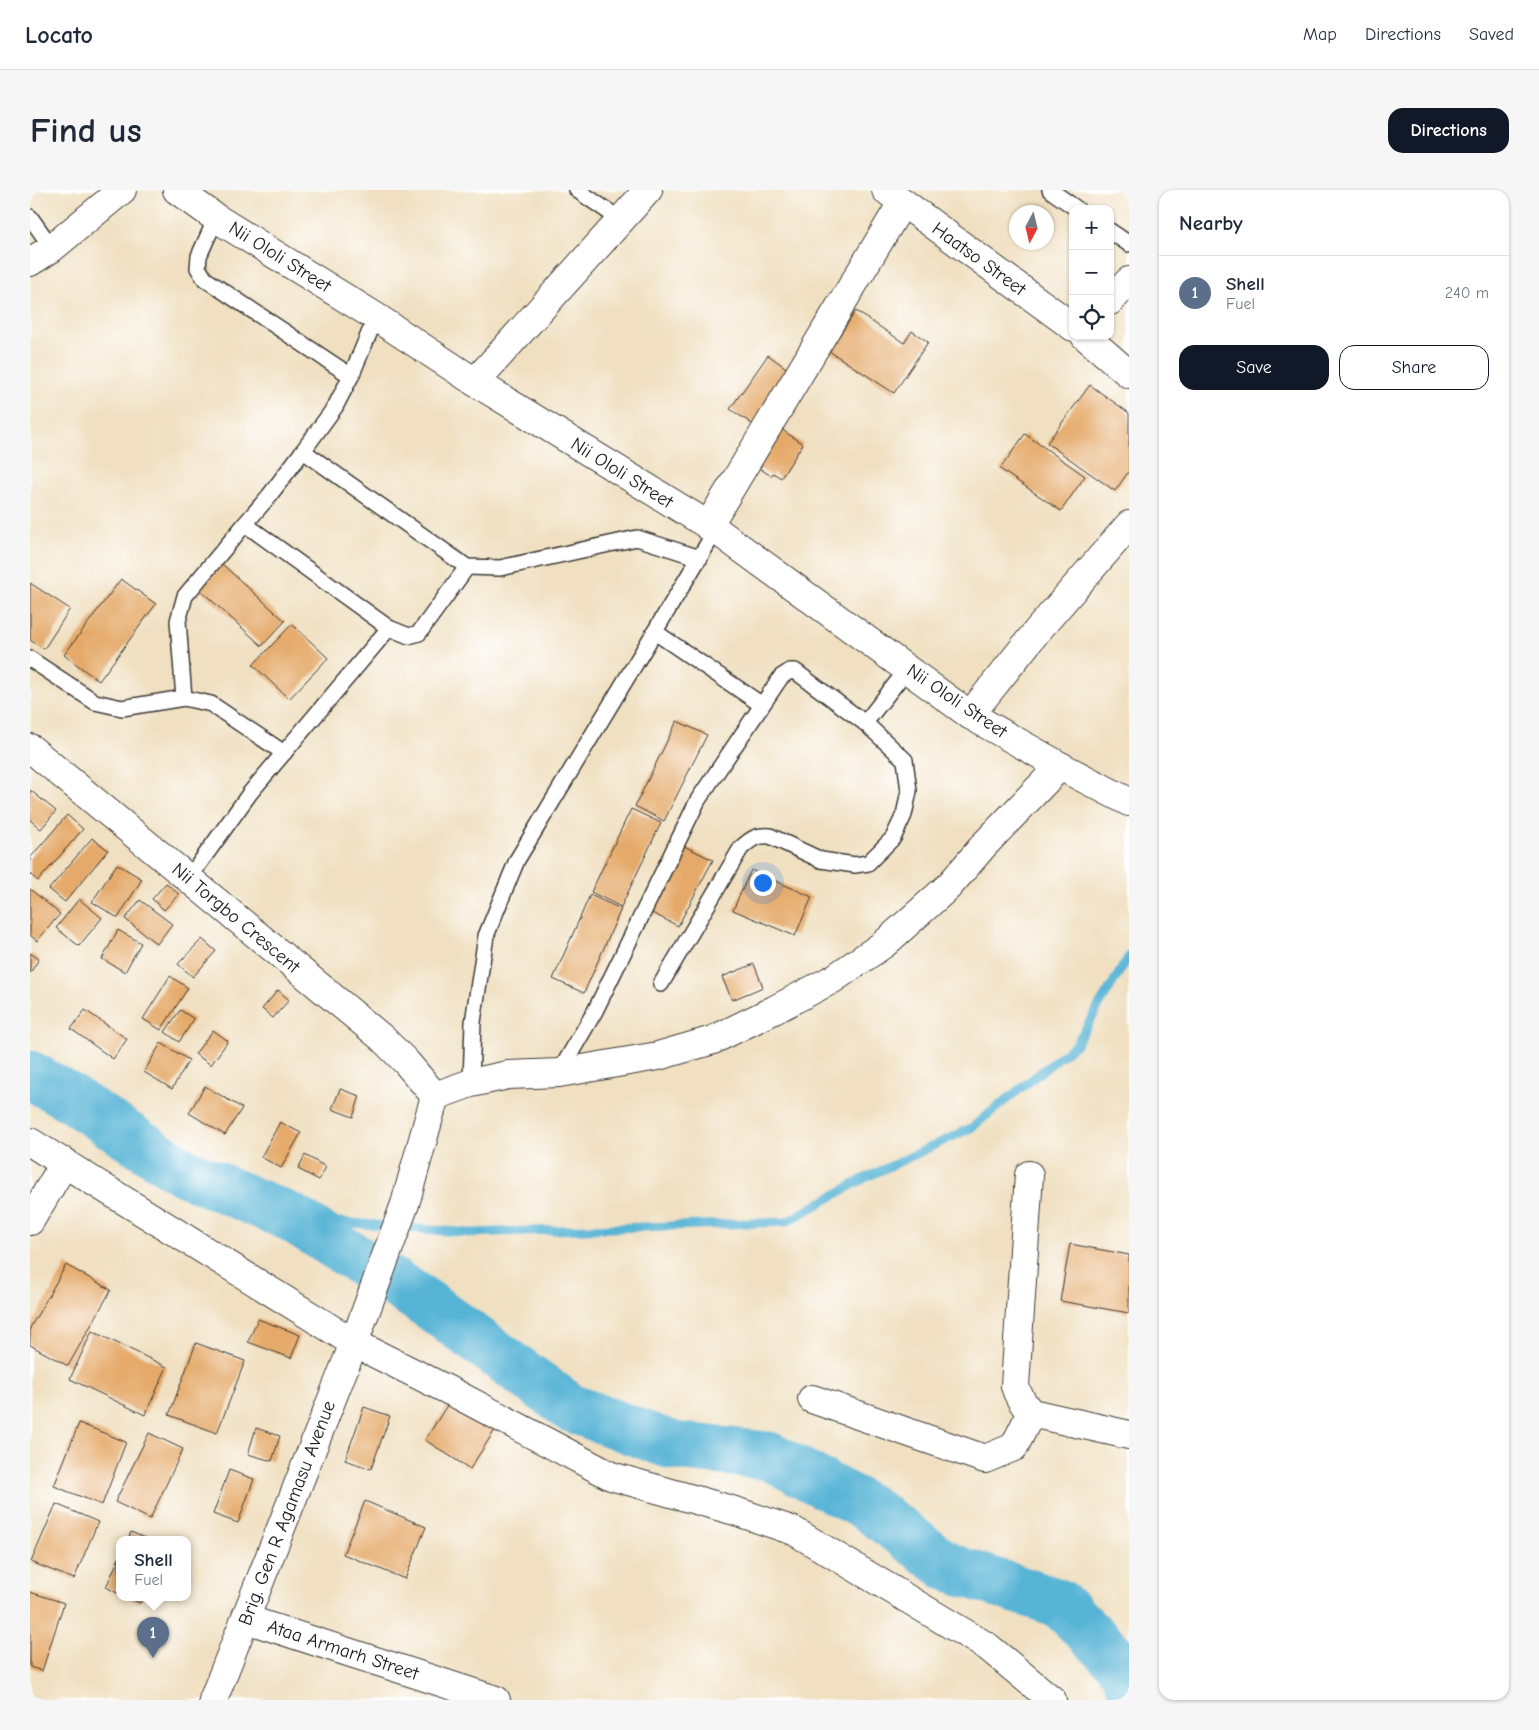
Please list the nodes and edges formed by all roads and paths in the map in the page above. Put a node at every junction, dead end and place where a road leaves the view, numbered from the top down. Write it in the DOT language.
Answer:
graph roads {
  1 [pos="122,190"];
  2 [pos="177,190"];
  3 [pos="577,190"];
  4 [pos="648,190"];
  5 [pos="1050,190"];
  6 [pos="894,196"];
  7 [pos="1071,205"];
  8 [pos="30,217"];
  9 [pos="216,218"];
  10 [pos="621,220"];
  11 [pos="1114,234"];
  12 [pos="1129,244"];
  13 [pos="41,255"];
  14 [pos="1129,281"];
  15 [pos="1114,297"];
  16 [pos="376,317"];
  17 [pos="1069,324"];
  18 [pos="1090,340"];
  19 [pos="1129,374"];
  20 [pos="351,376"];
  21 [pos="475,382"];
  22 [pos="302,451"];
  23 [pos="244,524"];
  24 [pos="1129,525"];
  25 [pos="712,528"];
  26 [pos="700,558"];
  27 [pos="467,567"];
  28 [pos="389,628"];
  29 [pos="655,632"];
  30 [pos="30,659"];
  31 [pos="908,668"];
  32 [pos="184,698"];
  33 [pos="762,705"];
  34 [pos="970,715"];
  35 [pos="865,723"];
  36 [pos="30,748"];
  37 [pos="284,753"];
  38 [pos="1060,766"];
  39 [pos="1129,802"];
  40 [pos="189,878"];
  41 [pos="661,984"];
  42 [pos="559,1073"];
  43 [pos="471,1083"];
  44 [pos="435,1096"];
  45 [pos="30,1142"];
  46 [pos="64,1162"];
  47 [pos="1029,1175"];
  48 [pos="30,1221"];
  49 [pos="357,1334"];
  50 [pos="812,1399"];
  51 [pos="1031,1413"];
  52 [pos="1129,1435"];
  53 [pos="246,1619"];
  54 [pos="213,1700"];
  55 [pos="496,1700"];
  56 [pos="1052,1700"];
  1 -- 13 [label="street"];
  2 -- 9 [label="street, Nii Ololi Street"];
  3 -- 10 [label="lane"];
  4 -- 10 [label="street"];
  5 -- 7 [label="lane"];
  6 -- 17 [label="street, Haatso Street"];
  6 -- 25 [label="street"];
  8 -- 13 [label="lane"];
  9 -- 16 [label="street, Nii Ololi Street"];
  9 -- 20 [label="lane"];
  10 -- 21 [label="street"];
  11 -- 12 [label="lane"];
  14 -- 15 [label="street"];
  16 -- 20 [label="lane"];
  16 -- 21 [label="street, Nii Ololi Street"];
  18 -- 19 [label="street"];
  20 -- 22 [label="lane"];
  21 -- 25 [label="street, Nii Ololi Street"];
  22 -- 23 [label="lane"];
  22 -- 27 [label="lane"];
  23 -- 28 [label="lane"];
  23 -- 32 [label="lane"];
  24 -- 34 [label="street"];
  25 -- 26 [label="lane"];
  25 -- 31 [label="street, Nii Ololi Street"];
  26 -- 27 [label="lane"];
  26 -- 29 [label="lane"];
  27 -- 28 [label="lane"];
  28 -- 37 [label="lane"];
  29 -- 33 [label="lane"];
  29 -- 43 [label="lane"];
  30 -- 32 [label="lane"];
  31 -- 34 [label="street, Nii Ololi Street"];
  31 -- 35 [label="lane"];
  32 -- 37 [label="lane"];
  33 -- 35 [label="lane"];
  33 -- 42 [label="lane"];
  34 -- 38 [label="street, Nii Ololi Street"];
  35 -- 41 [label="lane"];
  36 -- 40 [label="street, Nii Torgbo Crescent"];
  37 -- 40 [label="lane"];
  38 -- 39 [label="street, Nii Ololi Street"];
  38 -- 42 [label="street"];
  40 -- 44 [label="street, Nii Torgbo Crescent"];
  42 -- 43 [label="street"];
  43 -- 44 [label="street"];
  44 -- 49 [label="street, Brig. Gen R Agamasu Avenue"];
  45 -- 46 [label="street"];
  46 -- 48 [label="street"];
  46 -- 49 [label="street"];
  47 -- 51 [label="street"];
  49 -- 53 [label="street, Brig. Gen R Agamasu Avenue"];
  49 -- 56 [label="street"];
  50 -- 51 [label="street"];
  51 -- 52 [label="street"];
  53 -- 54 [label="street, Brig. Gen R Agamasu Avenue"];
  53 -- 55 [label="street, Ataa Armarh Street"];
}
